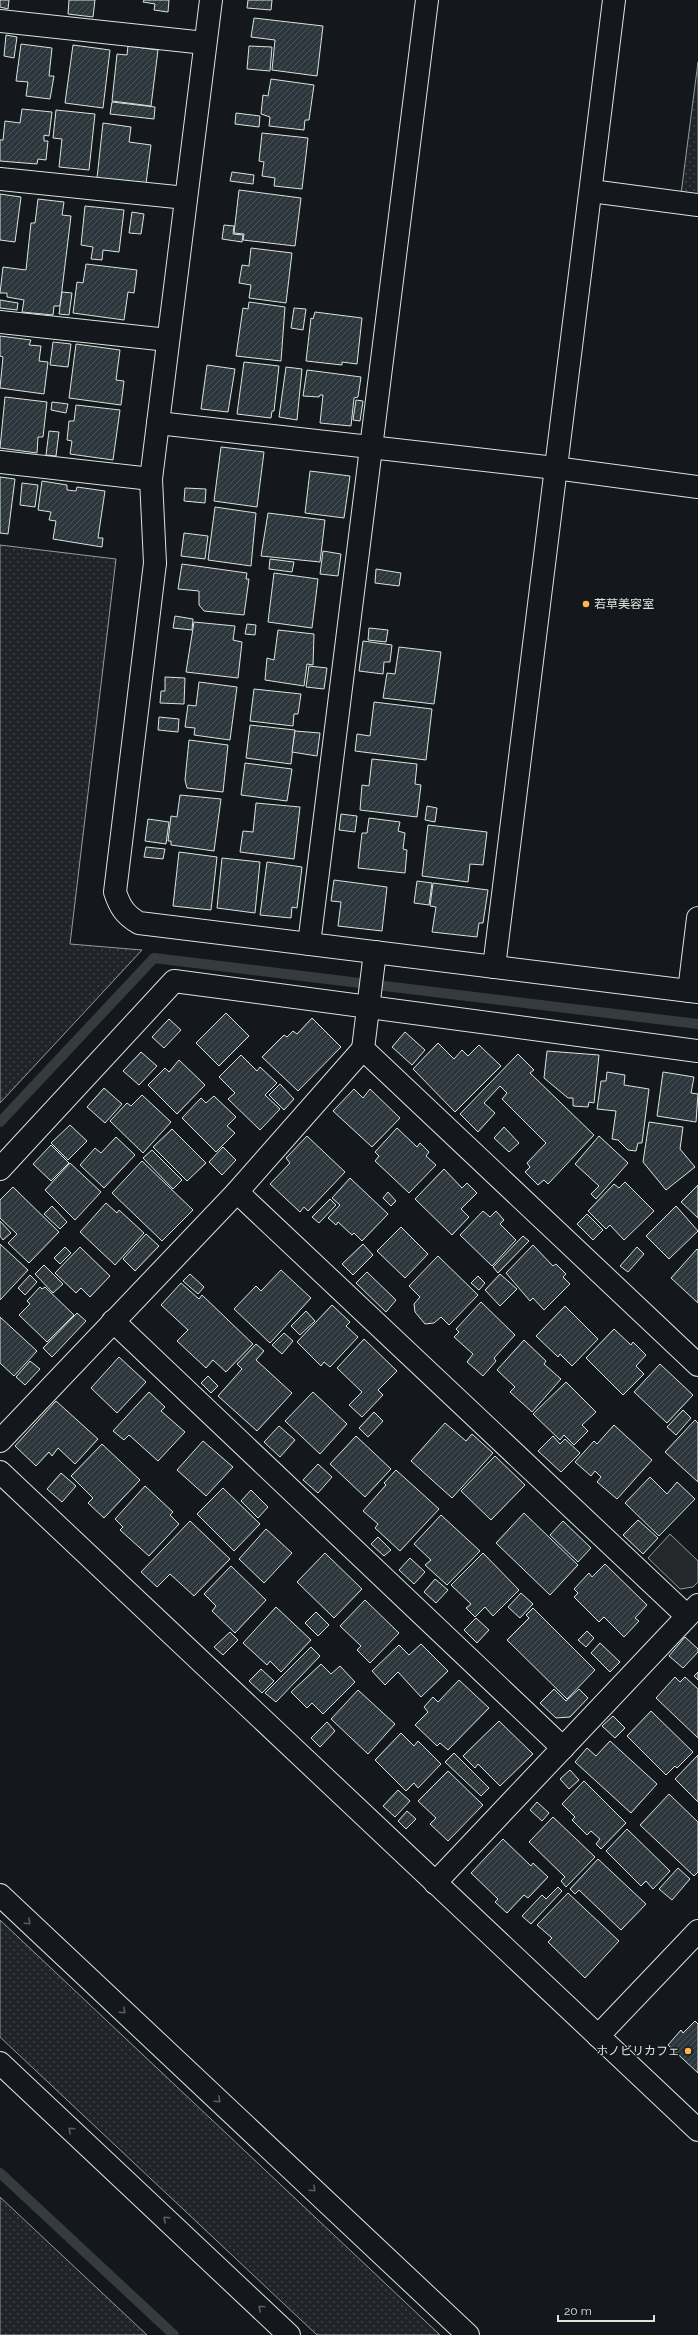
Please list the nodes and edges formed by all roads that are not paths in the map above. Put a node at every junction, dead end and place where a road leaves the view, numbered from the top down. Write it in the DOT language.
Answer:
graph roads {
  1 [pos="211,0"];
  2 [pos="427,0"];
  3 [pos="614,0"];
  4 [pos="0,20"];
  5 [pos="205,43"];
  6 [pos="0,179"];
  7 [pos="590,191"];
  8 [pos="186,198"];
  9 [pos="698,205"];
  10 [pos="0,322"];
  11 [pos="168,340"];
  12 [pos="158,423"];
  13 [pos="372,447"];
  14 [pos="0,462"];
  15 [pos="555,468"];
  16 [pos="151,479"];
  17 [pos="698,487"];
  18 [pos="698,918"];
  19 [pos="309,944"];
  20 [pos="375,952"];
  21 [pos="494,967"];
  22 [pos="693,991"];
  23 [pos="370,992"];
  24 [pos="363,1049"];
  25 [pos="698,1051"];
  26 [pos="0,1169"];
  27 [pos="237,1192"];
  28 [pos="113,1321"];
  29 [pos="698,1365"];
  30 [pos="0,1441"];
  31 [pos="0,1472"];
  32 [pos="693,1611"];
  33 [pos="563,1748"];
  34 [pos="435,1883"];
  35 [pos="0,1895"];
  36 [pos="698,1931"];
  37 [pos="598,2036"];
  38 [pos="0,2063"];
  39 [pos="698,2130"];
  40 [pos="289,2335"];
  41 [pos="468,2335"];
  1 -- 5 [label="street"];
  2 -- 13 [label="street"];
  3 -- 7 [label="street"];
  4 -- 5 [label="street"];
  5 -- 8 [label="street"];
  6 -- 8 [label="street"];
  7 -- 9 [label="street"];
  7 -- 15 [label="street"];
  8 -- 11 [label="street"];
  10 -- 11 [label="street"];
  11 -- 12 [label="street"];
  12 -- 13 [label="street"];
  12 -- 16 [label="street"];
  13 -- 15 [label="street"];
  13 -- 19 [label="street"];
  14 -- 16 [label="street"];
  15 -- 17 [label="street"];
  15 -- 21 [label="street"];
  16 -- 19 [label="street"];
  18 -- 22 [label="street"];
  19 -- 20 [label="street"];
  20 -- 21 [label="street"];
  20 -- 23 [label="street"];
  21 -- 22 [label="street"];
  23 -- 24 [label="street"];
  23 -- 25 [label="street"];
  23 -- 26 [label="street"];
  24 -- 27 [label="street"];
  24 -- 29 [label="street"];
  27 -- 28 [label="street"];
  27 -- 32 [label="street"];
  28 -- 30 [label="street"];
  28 -- 33 [label="street"];
  31 -- 34 [label="street"];
  32 -- 33 [label="street"];
  33 -- 34 [label="street"];
  34 -- 37 [label="street"];
  35 -- 41 [label="street, one-way"];
  36 -- 37 [label="street"];
  37 -- 39 [label="street"];
  40 -- 38 [label="street, one-way"];
}
